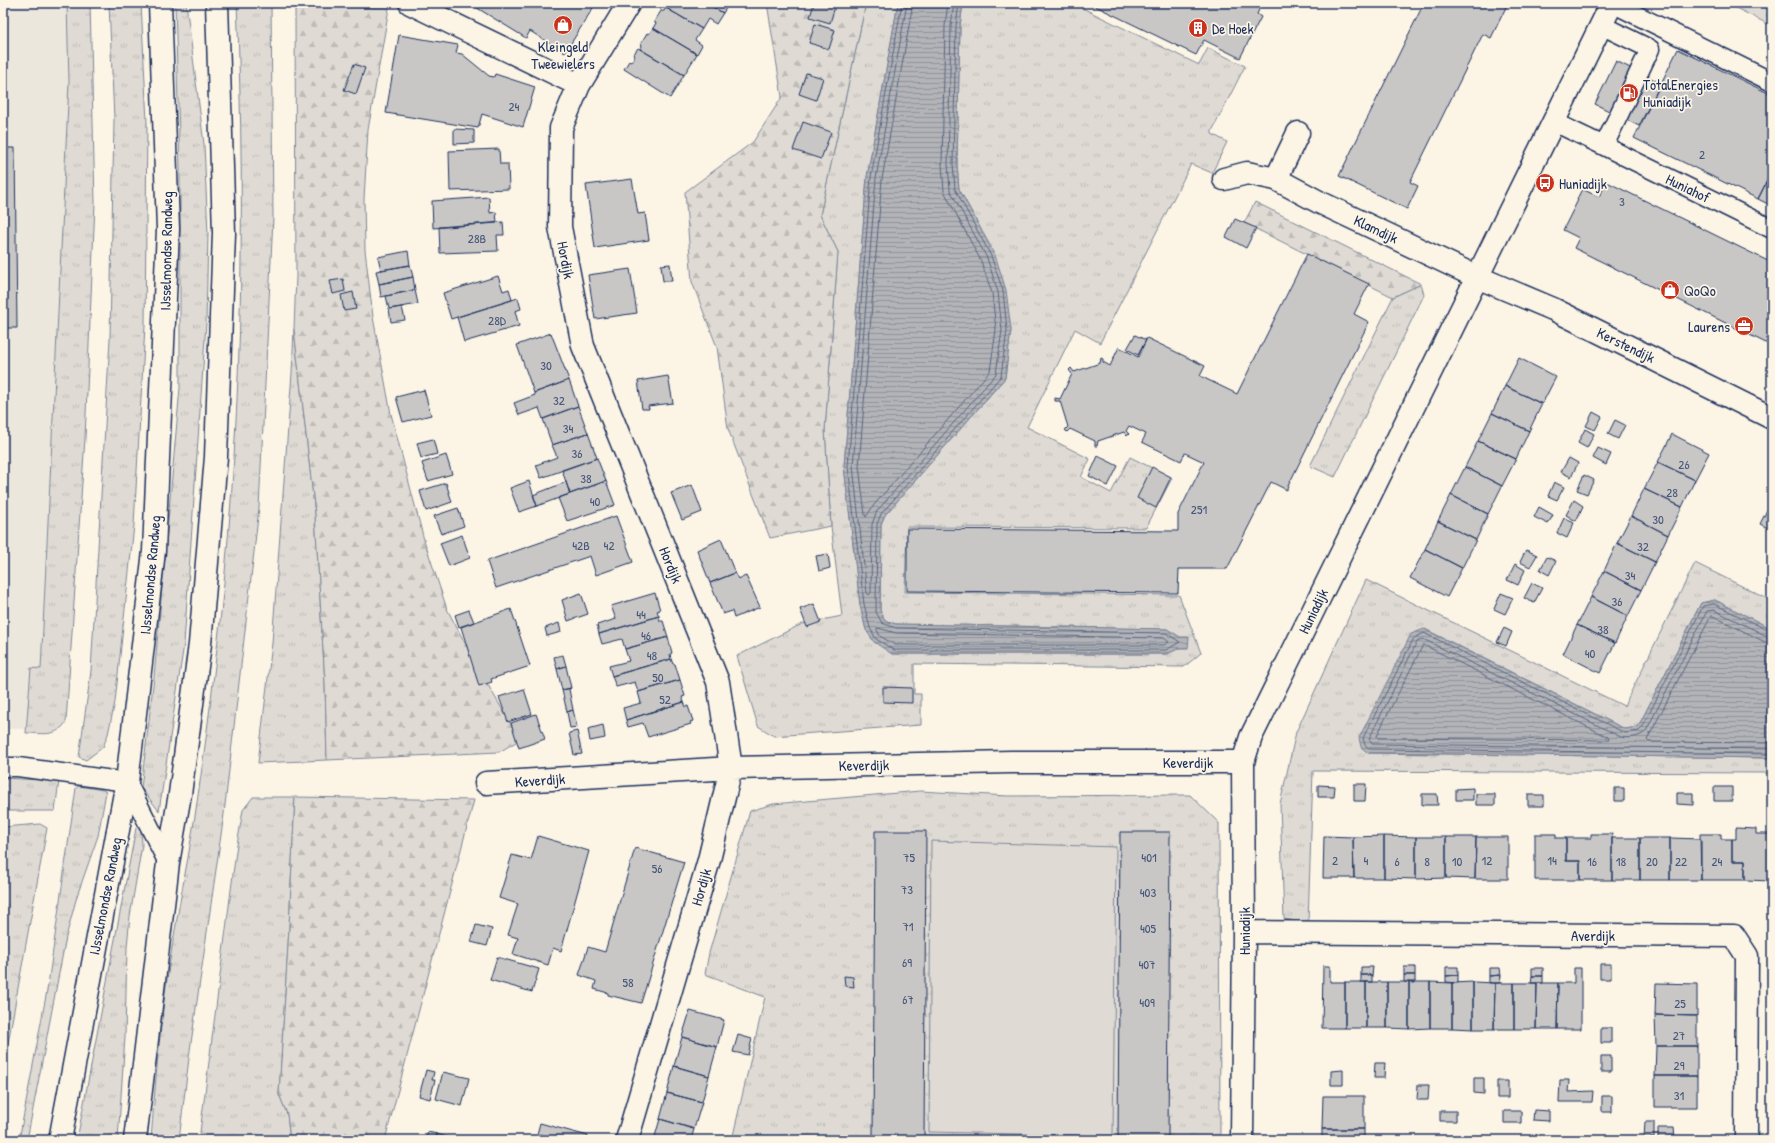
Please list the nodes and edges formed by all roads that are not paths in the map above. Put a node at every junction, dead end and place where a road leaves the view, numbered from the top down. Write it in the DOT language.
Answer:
graph roads {
  1 [pos="160,3"];
  2 [pos="217,3"];
  3 [pos="410,3"];
  4 [pos="629,3"];
  5 [pos="1612,3"];
  6 [pos="1601,26"];
  7 [pos="1772,82"];
  8 [pos="579,85"];
  9 [pos="1554,122"];
  10 [pos="1298,133"];
  11 [pos="1604,146"];
  12 [pos="1224,179"];
  13 [pos="1276,179"];
  14 [pos="1772,229"];
  15 [pos="1477,277"];
  16 [pos="1772,418"];
  17 [pos="1242,762"];
  18 [pos="3,767"];
  19 [pos="731,768"];
  20 [pos="127,782"];
  21 [pos="486,784"];
  22 [pos="168,863"];
  23 [pos="1244,932"];
  24 [pos="60,1140"];
  25 [pos="135,1140"];
  26 [pos="627,1140"];
  27 [pos="1242,1140"];
  28 [pos="1746,1140"];
  1 -- 20 [label="street, IJsselmondse Randweg"];
  2 -- 22 [label="street"];
  3 -- 8 [label="street"];
  4 -- 8 [label="street, Hordijk"];
  5 -- 6 [label="street, Huniadijk"];
  5 -- 7 [label="lane"];
  6 -- 9 [label="street, Huniadijk"];
  6 -- 11 [label="lane"];
  8 -- 19 [label="street, Hordijk"];
  9 -- 11 [label="lane"];
  9 -- 15 [label="street, Huniadijk"];
  10 -- 13 [label="street"];
  11 -- 14 [label="lane, Huniahof"];
  12 -- 13 [label="street, Klamdijk"];
  13 -- 15 [label="street, Klamdijk"];
  15 -- 16 [label="street, Kerstendijk"];
  15 -- 17 [label="street, Huniadijk"];
  17 -- 19 [label="street, Keverdijk"];
  17 -- 23 [label="street, Huniadijk"];
  18 -- 20 [label="lane"];
  19 -- 21 [label="street, Keverdijk"];
  19 -- 26 [label="street, Hordijk"];
  20 -- 22 [label="lane"];
  20 -- 24 [label="street, IJsselmondse Randweg"];
  22 -- 25 [label="street"];
  23 -- 27 [label="street, Huniadijk"];
  23 -- 28 [label="street, Averdijk"];
}
